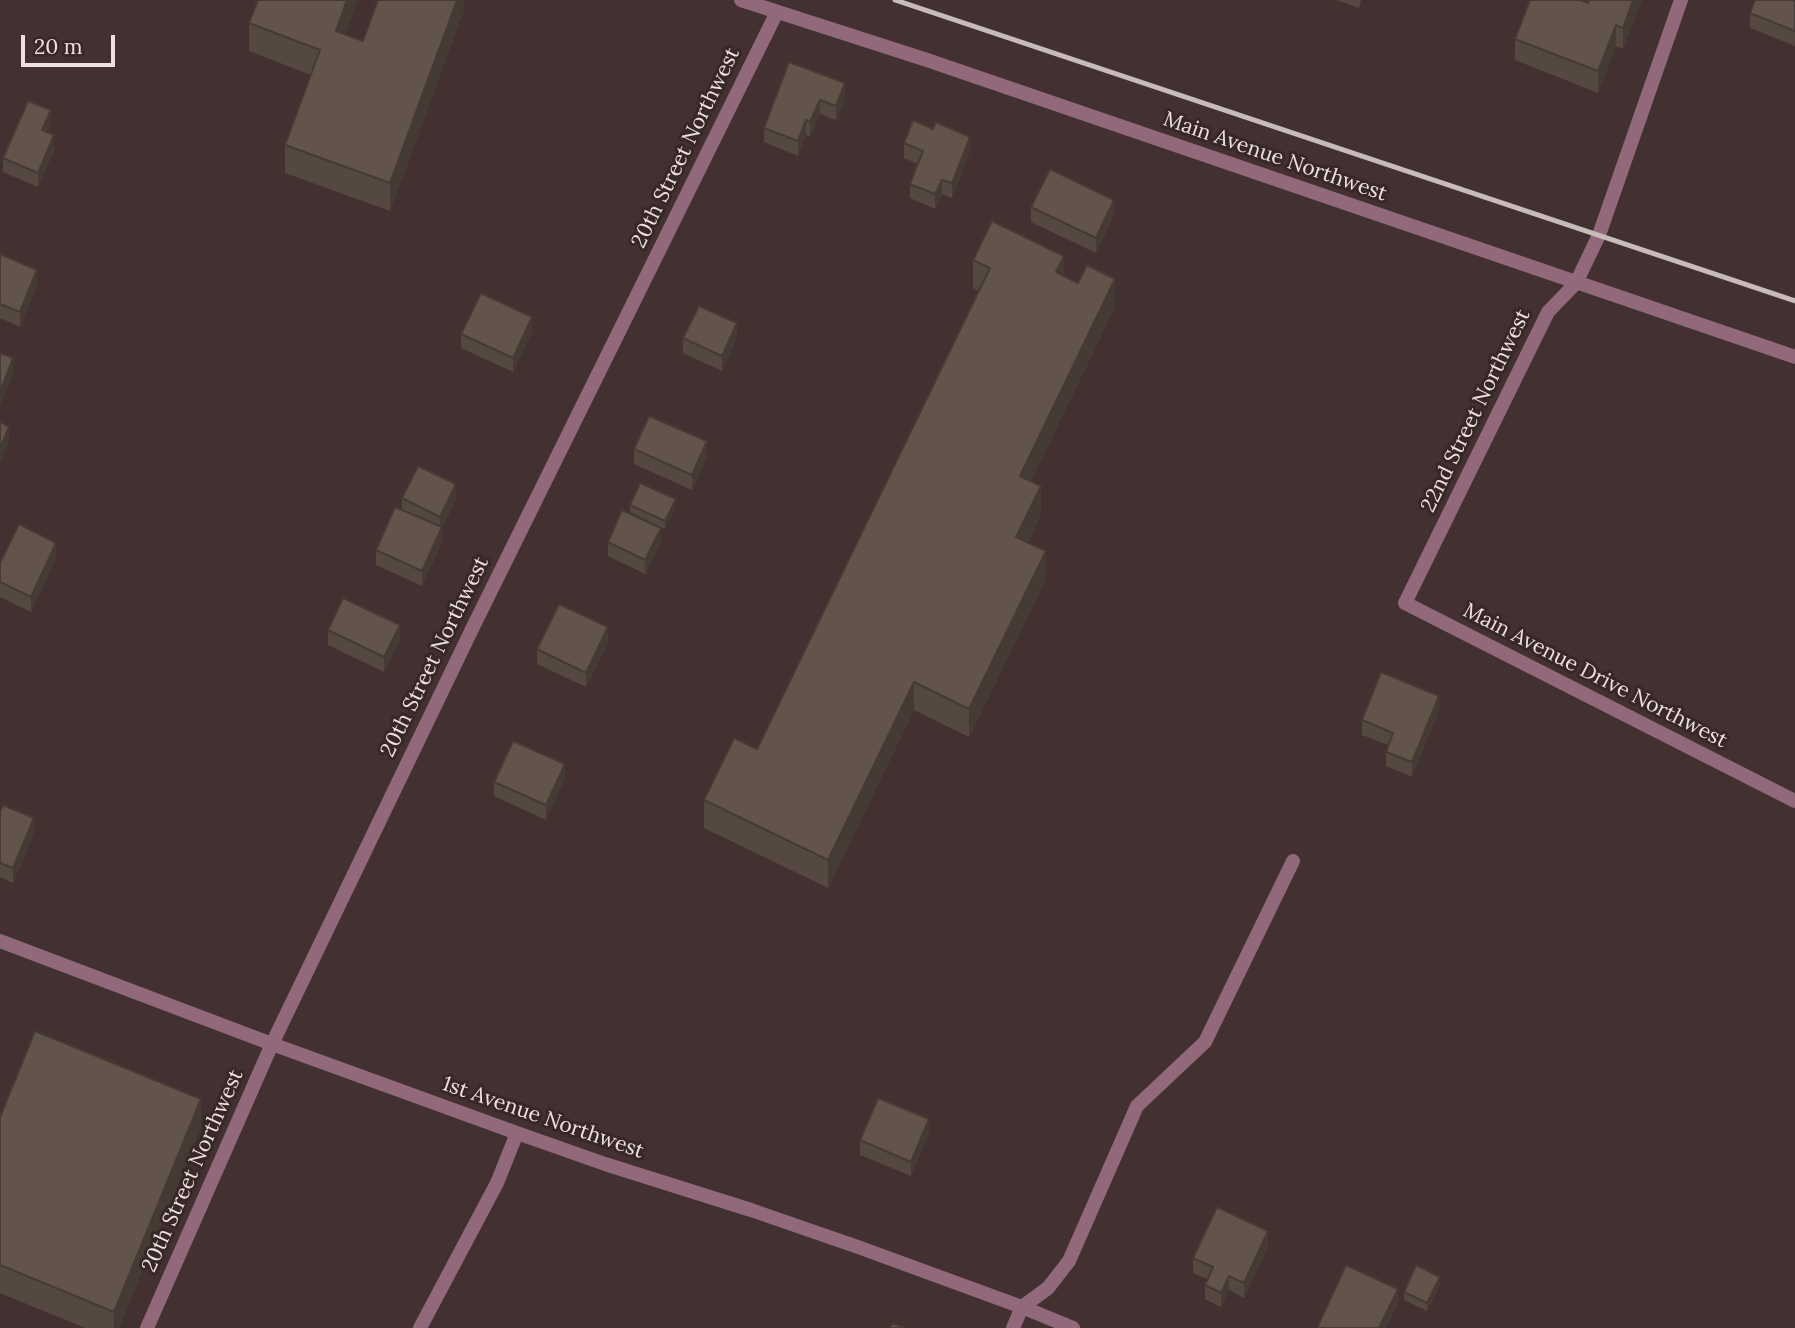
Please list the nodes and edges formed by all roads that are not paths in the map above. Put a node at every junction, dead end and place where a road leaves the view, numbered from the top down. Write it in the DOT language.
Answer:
graph roads {
  1 [pos="741,0"];
  2 [pos="1681,0"];
  3 [pos="777,12"];
  4 [pos="1576,283"];
  5 [pos="1795,357"];
  6 [pos="1420,574"];
  7 [pos="1795,802"];
  8 [pos="1293,861"];
  9 [pos="0,941"];
  10 [pos="272,1044"];
  11 [pos="517,1133"];
  12 [pos="1022,1307"];
  13 [pos="147,1328"];
  14 [pos="420,1328"];
  15 [pos="1013,1328"];
  16 [pos="1073,1328"];
  1 -- 3 [label="street, Main Avenue Northwest"];
  2 -- 4 [label="street, 22nd Street Northwest"];
  3 -- 4 [label="street, Main Avenue Northwest"];
  3 -- 10 [label="street, 20th Street Northwest"];
  4 -- 5 [label="street, Main Avenue Northwest"];
  4 -- 6 [label="street, 22nd Street Northwest"];
  6 -- 7 [label="street, Main Avenue Drive Northwest"];
  8 -- 12 [label="street"];
  9 -- 10 [label="street, 1st Avenue Northwest"];
  10 -- 11 [label="street, 1st Avenue Northwest"];
  10 -- 13 [label="street, 20th Street Northwest"];
  11 -- 12 [label="street, 1st Avenue Northwest"];
  11 -- 14 [label="street"];
  12 -- 15 [label="street"];
  12 -- 16 [label="street, 1st Avenue Northwest"];
}
